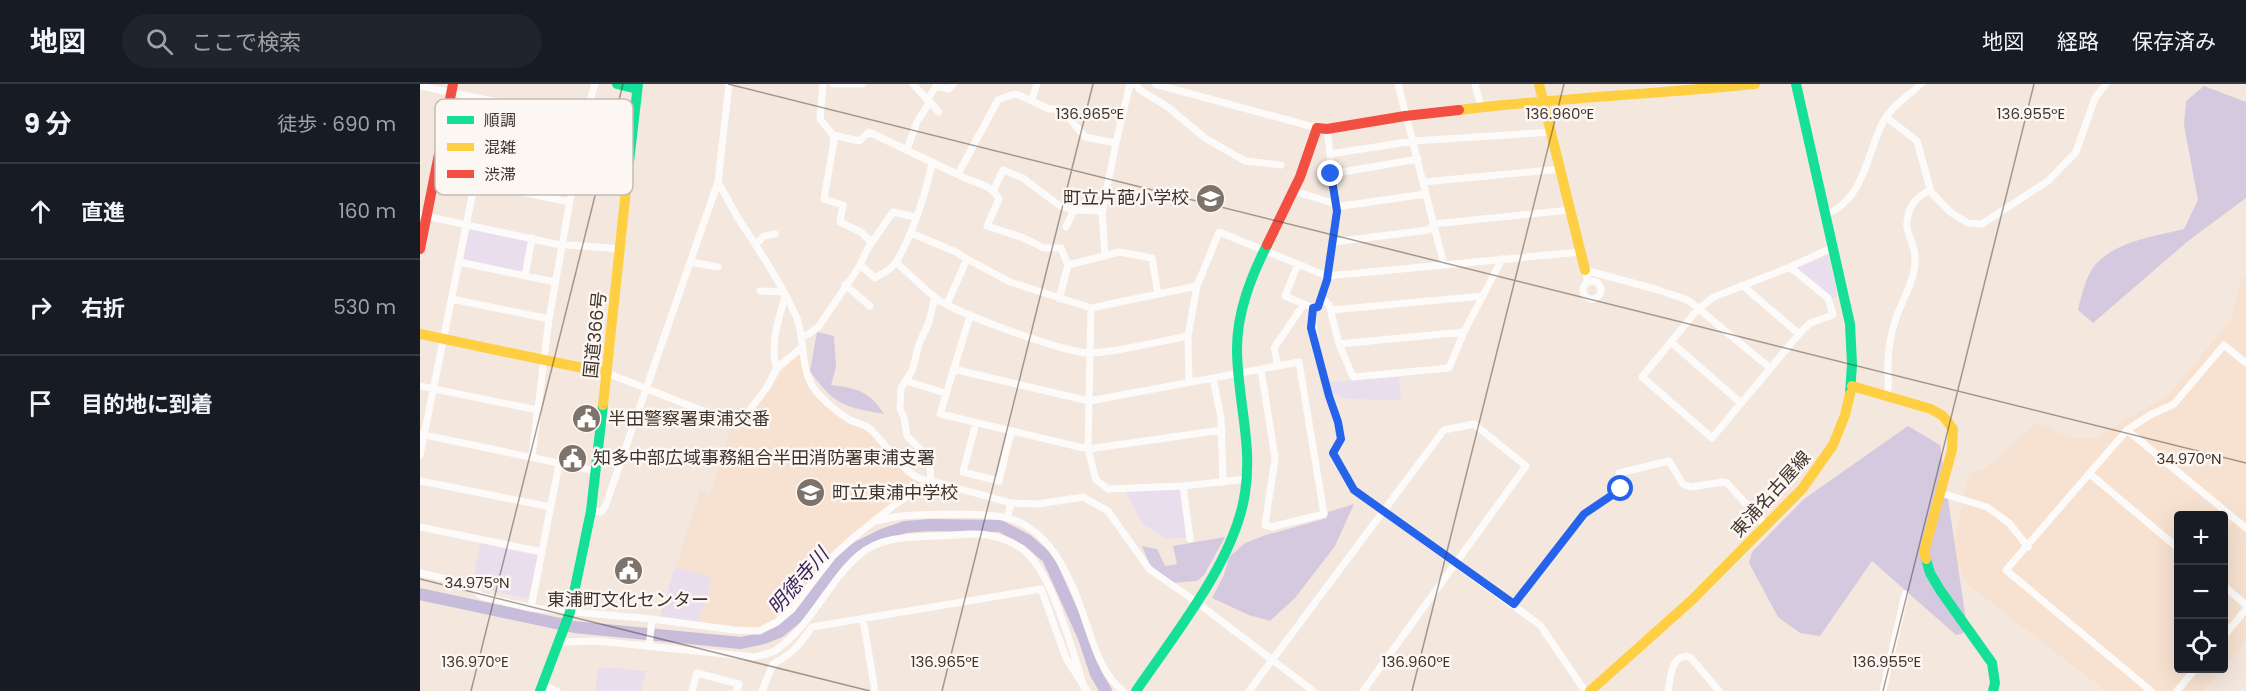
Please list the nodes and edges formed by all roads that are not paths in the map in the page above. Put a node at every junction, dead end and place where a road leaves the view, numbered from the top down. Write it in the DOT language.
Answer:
graph roads {
  1 [pos="595,84"];
  2 [pos="617,84"];
  3 [pos="729,84"];
  4 [pos="824,84"];
  5 [pos="833,84"];
  6 [pos="862,84"];
  7 [pos="913,84"];
  8 [pos="953,84"];
  9 [pos="1037,84"];
  10 [pos="1130,84"];
  11 [pos="1136,84"];
  12 [pos="1155,84"];
  13 [pos="1398,84"];
  14 [pos="1475,84"];
  15 [pos="1539,84"];
  16 [pos="1755,84"];
  17 [pos="1796,84"];
  18 [pos="1921,84"];
  19 [pos="2106,84"];
  20 [pos="1728,85"];
  21 [pos="420,86"];
  22 [pos="637,86"];
  23 [pos="452,89"];
  24 [pos="482,99"];
  25 [pos="590,99"];
  26 [pos="1032,99"];
  27 [pos="1543,100"];
  28 [pos="928,101"];
  29 [pos="1481,107"];
  30 [pos="939,112"];
  31 [pos="1405,116"];
  32 [pos="1886,117"];
  33 [pos="633,127"];
  34 [pos="1322,128"];
  35 [pos="1551,132"];
  36 [pos="833,135"];
  37 [pos="1414,141"];
  38 [pos="1116,143"];
  39 [pos="907,149"];
  40 [pos="1330,154"];
  41 [pos="1418,159"];
  42 [pos="932,162"];
  43 [pos="435,163"];
  44 [pos="1281,165"];
  45 [pos="1560,169"];
  46 [pos="958,174"];
  47 [pos="1331,174"];
  48 [pos="718,182"];
  49 [pos="1424,182"];
  50 [pos="993,189"];
  51 [pos="1930,190"];
  52 [pos="1294,191"];
  53 [pos="1426,194"];
  54 [pos="473,195"];
  55 [pos="535,195"];
  56 [pos="570,195"];
  57 [pos="626,195"];
  58 [pos="569,202"];
  59 [pos="1336,205"];
  60 [pos="1074,210"];
  61 [pos="1570,210"];
  62 [pos="1103,211"];
  63 [pos="1827,214"];
  64 [pos="423,216"];
  65 [pos="915,217"];
  66 [pos="1433,224"];
  67 [pos="466,225"];
  68 [pos="1066,227"];
  69 [pos="911,233"];
  70 [pos="774,234"];
  71 [pos="532,238"];
  72 [pos="1333,242"];
  73 [pos="872,243"];
  74 [pos="561,244"];
  75 [pos="756,244"];
  76 [pos="1834,248"];
  77 [pos="420,249"];
  78 [pos="621,249"];
  79 [pos="1265,250"];
  80 [pos="1580,252"];
  81 [pos="1105,256"];
  82 [pos="967,259"];
  83 [pos="1502,259"];
  84 [pos="459,262"];
  85 [pos="690,262"];
  86 [pos="896,262"];
  87 [pos="1298,264"];
  88 [pos="860,265"];
  89 [pos="1068,265"];
  90 [pos="1444,265"];
  91 [pos="718,267"];
  92 [pos="1790,267"];
  93 [pos="1585,270"];
  94 [pos="525,276"];
  95 [pos="1328,276"];
  96 [pos="555,282"];
  97 [pos="1588,282"];
  98 [pos="845,285"];
  99 [pos="1742,285"];
  100 [pos="1197,286"];
  101 [pos="760,291"];
  102 [pos="784,294"];
  103 [pos="1158,294"];
  104 [pos="1321,296"];
  105 [pos="1483,296"];
  106 [pos="935,297"];
  107 [pos="452,299"];
  108 [pos="1059,299"];
  109 [pos="947,304"];
  110 [pos="1304,304"];
  111 [pos="870,306"];
  112 [pos="1091,308"];
  113 [pos="1313,308"];
  114 [pos="1698,309"];
  115 [pos="1331,310"];
  116 [pos="970,316"];
  117 [pos="549,318"];
  118 [pos="1464,332"];
  119 [pos="420,334"];
  120 [pos="1799,334"];
  121 [pos="802,336"];
  122 [pos="1188,336"];
  123 [pos="444,339"];
  124 [pos="1671,342"];
  125 [pos="1339,344"];
  126 [pos="801,348"];
  127 [pos="1090,354"];
  128 [pos="543,359"];
  129 [pos="2246,363"];
  130 [pos="1278,366"];
  131 [pos="777,368"];
  132 [pos="1770,368"];
  133 [pos="953,369"];
  134 [pos="1261,369"];
  135 [pos="607,372"];
  136 [pos="1237,374"];
  137 [pos="1213,378"];
  138 [pos="906,381"];
  139 [pos="1189,382"];
  140 [pos="420,386"];
  141 [pos="1852,386"];
  142 [pos="646,387"];
  143 [pos="434,389"];
  144 [pos="945,393"];
  145 [pos="1887,396"];
  146 [pos="1089,401"];
  147 [pos="1741,403"];
  148 [pos="537,410"];
  149 [pos="976,423"];
  150 [pos="1222,430"];
  151 [pos="2127,430"];
  152 [pos="1011,432"];
  153 [pos="422,434"];
  154 [pos="1088,449"];
  155 [pos="420,455"];
  156 [pos="532,456"];
  157 [pos="559,464"];
  158 [pos="596,471"];
  159 [pos="2090,474"];
  160 [pos="1247,479"];
  161 [pos="420,481"];
  162 [pos="931,481"];
  163 [pos="1223,482"];
  164 [pos="1184,486"];
  165 [pos="1941,494"];
  166 [pos="1011,503"];
  167 [pos="550,507"];
  168 [pos="591,511"];
  169 [pos="1384,511"];
  170 [pos="1007,518"];
  171 [pos="872,522"];
  172 [pos="1766,526"];
  173 [pos="420,527"];
  174 [pos="2246,528"];
  175 [pos="1190,539"];
  176 [pos="2174,545"];
  177 [pos="2028,547"];
  178 [pos="542,552"];
  179 [pos="1454,563"];
  180 [pos="420,573"];
  181 [pos="2228,591"];
  182 [pos="1905,594"];
  183 [pos="1195,601"];
  184 [pos="1514,604"];
  185 [pos="2246,607"];
  186 [pos="531,608"];
  187 [pos="569,614"];
  188 [pos="652,619"];
  189 [pos="863,619"];
  190 [pos="2228,630"];
  191 [pos="561,639"];
  192 [pos="649,647"];
  193 [pos="1271,661"];
  194 [pos="2193,673"];
  195 [pos="542,688"];
  196 [pos="1086,689"];
  197 [pos="556,691"];
  198 [pos="692,691"];
  199 [pos="736,691"];
  200 [pos="762,691"];
  201 [pos="875,691"];
  202 [pos="1123,691"];
  203 [pos="1136,691"];
  204 [pos="1249,691"];
  205 [pos="1313,691"];
  206 [pos="1362,691"];
  207 [pos="1585,691"];
  208 [pos="1590,691"];
  209 [pos="1668,691"];
  210 [pos="1719,691"];
  211 [pos="1883,691"];
  212 [pos="1993,691"];
  213 [pos="2151,691"];
  214 [pos="2177,691"];
  1 -- 25 [label="street"];
  2 -- 22 [label="main road"];
  3 -- 48 [label="street"];
  4 -- 36 [label="street"];
  5 -- 6 [label="street"];
  7 -- 28 [label="street"];
  8 -- 28 [label="street"];
  9 -- 26 [label="street"];
  10 -- 38 [label="street"];
  11 -- 44 [label="street"];
  12 -- 34 [label="street"];
  13 -- 31 [label="street"];
  14 -- 29 [label="street"];
  15 -- 27 [label="main road"];
  16 -- 20 [label="main road"];
  17 -- 63 [label="main road, 東浦名古屋線"];
  18 -- 32 [label="street"];
  19 -- 51 [label="street"];
  20 -- 27 [label="main road"];
  21 -- 23 [label="street"];
  22 -- 33 [label="main road, 国道366号"];
  23 -- 24 [label="street"];
  26 -- 38 [label="street"];
  26 -- 46 [label="street"];
  27 -- 29 [label="main road"];
  27 -- 35 [label="main road"];
  28 -- 30 [label="street"];
  28 -- 39 [label="street"];
  29 -- 31 [label="main road"];
  31 -- 34 [label="main road"];
  31 -- 37 [label="street"];
  32 -- 51 [label="street"];
  32 -- 63 [label="street"];
  34 -- 40 [label="street"];
  34 -- 52 [label="main road"];
  35 -- 37 [label="street"];
  35 -- 45 [label="main road"];
  36 -- 39 [label="street"];
  36 -- 73 [label="street"];
  37 -- 40 [label="street"];
  37 -- 41 [label="street"];
  38 -- 62 [label="street"];
  39 -- 42 [label="street"];
  40 -- 47 [label="street"];
  41 -- 47 [label="street"];
  41 -- 49 [label="street"];
  42 -- 46 [label="street"];
  42 -- 65 [label="street"];
  43 -- 64 [label="main road"];
  45 -- 49 [label="street"];
  45 -- 61 [label="main road"];
  46 -- 50 [label="street"];
  47 -- 59 [label="street"];
  48 -- 75 [label="street"];
  48 -- 85 [label="street"];
  49 -- 53 [label="street"];
  50 -- 60 [label="street"];
  50 -- 89 [label="street"];
  51 -- 145 [label="street"];
  52 -- 59 [label="street"];
  52 -- 79 [label="main road"];
  53 -- 59 [label="street"];
  53 -- 66 [label="street"];
  54 -- 67 [label="street"];
  55 -- 58 [label="street"];
  56 -- 58 [label="street"];
  57 -- 78 [label="main road, 国道366号"];
  58 -- 74 [label="street"];
  59 -- 72 [label="street"];
  60 -- 62 [label="street"];
  60 -- 68 [label="street"];
  61 -- 66 [label="street"];
  61 -- 80 [label="main road"];
  62 -- 81 [label="street"];
  63 -- 76 [label="main road, 東浦名古屋線"];
  64 -- 67 [label="street"];
  64 -- 77 [label="main road"];
  65 -- 69 [label="street"];
  65 -- 73 [label="street"];
  66 -- 72 [label="street"];
  66 -- 90 [label="street"];
  67 -- 71 [label="street"];
  67 -- 84 [label="street"];
  69 -- 82 [label="street"];
  69 -- 86 [label="street"];
  70 -- 75 [label="street"];
  71 -- 74 [label="street"];
  71 -- 94 [label="street"];
  72 -- 95 [label="street"];
  73 -- 88 [label="street"];
  74 -- 78 [label="street"];
  74 -- 96 [label="street"];
  75 -- 102 [label="street"];
  76 -- 92 [label="street"];
  76 -- 141 [label="main road, 東浦名古屋線"];
  78 -- 135 [label="main road, 国道366号"];
  79 -- 87 [label="street"];
  79 -- 100 [label="street"];
  79 -- 136 [label="main road"];
  80 -- 83 [label="street"];
  80 -- 93 [label="main road"];
  81 -- 89 [label="street"];
  81 -- 103 [label="street"];
  82 -- 108 [label="street"];
  82 -- 109 [label="street"];
  83 -- 90 [label="street"];
  83 -- 105 [label="street"];
  84 -- 94 [label="street"];
  84 -- 107 [label="street"];
  85 -- 91 [label="street"];
  85 -- 142 [label="street"];
  86 -- 88 [label="street"];
  86 -- 106 [label="street"];
  87 -- 95 [label="street"];
  87 -- 110 [label="street"];
  88 -- 98 [label="street"];
  89 -- 108 [label="street"];
  90 -- 95 [label="street"];
  92 -- 99 [label="street"];
  92 -- 120 [label="street"];
  93 -- 97 [label="street"];
  93 -- 114 [label="street"];
  94 -- 96 [label="street"];
  95 -- 104 [label="street"];
  96 -- 117 [label="street"];
  98 -- 111 [label="street"];
  98 -- 121 [label="street"];
  99 -- 114 [label="street"];
  99 -- 120 [label="street"];
  100 -- 103 [label="street"];
  100 -- 122 [label="street"];
  101 -- 102 [label="street"];
  102 -- 121 [label="street"];
  102 -- 131 [label="street"];
  103 -- 112 [label="street"];
  104 -- 113 [label="street"];
  104 -- 115 [label="street"];
  105 -- 115 [label="street"];
  105 -- 118 [label="street"];
  106 -- 109 [label="street"];
  106 -- 138 [label="street"];
  107 -- 117 [label="street"];
  107 -- 123 [label="street"];
  108 -- 112 [label="street"];
  109 -- 116 [label="street"];
  110 -- 113 [label="street"];
  110 -- 130 [label="street"];
  112 -- 127 [label="street"];
  113 -- 169 [label="street"];
  114 -- 124 [label="street"];
  114 -- 132 [label="street"];
  115 -- 125 [label="street"];
  116 -- 127 [label="street"];
  116 -- 133 [label="street"];
  117 -- 128 [label="street"];
  118 -- 125 [label="street"];
  118 -- 125 [label="street"];
  119 -- 123 [label="main road"];
  120 -- 132 [label="street"];
  121 -- 126 [label="street"];
  122 -- 127 [label="street"];
  122 -- 139 [label="street"];
  123 -- 128 [label="main road"];
  123 -- 143 [label="street"];
  124 -- 147 [label="street"];
  124 -- 147 [label="street"];
  126 -- 131 [label="street"];
  126 -- 162 [label="street"];
  127 -- 146 [label="street"];
  128 -- 135 [label="main road"];
  128 -- 148 [label="street"];
  129 -- 151 [label="street"];
  130 -- 134 [label="street"];
  130 -- 134 [label="street"];
  131 -- 142 [label="street"];
  132 -- 147 [label="street"];
  133 -- 144 [label="street"];
  133 -- 146 [label="street"];
  134 -- 136 [label="street"];
  135 -- 142 [label="street"];
  135 -- 158 [label="main road, 国道366号"];
  136 -- 137 [label="street"];
  136 -- 160 [label="main road"];
  137 -- 139 [label="street"];
  137 -- 150 [label="street"];
  138 -- 144 [label="street"];
  138 -- 162 [label="street"];
  139 -- 146 [label="street"];
  140 -- 143 [label="street"];
  141 -- 145 [label="main road"];
  141 -- 172 [label="main road, 東浦名古屋線"];
  142 -- 168 [label="street"];
  143 -- 148 [label="street"];
  143 -- 153 [label="street"];
  144 -- 149 [label="street"];
  145 -- 165 [label="main road"];
  146 -- 154 [label="street"];
  148 -- 156 [label="street"];
  149 -- 152 [label="street"];
  149 -- 152 [label="street"];
  150 -- 154 [label="street"];
  150 -- 163 [label="street"];
  151 -- 159 [label="street"];
  151 -- 174 [label="street"];
  152 -- 154 [label="street"];
  153 -- 155 [label="street"];
  153 -- 156 [label="street"];
  154 -- 164 [label="street"];
  156 -- 157 [label="street"];
  157 -- 158 [label="street"];
  157 -- 167 [label="street"];
  158 -- 168 [label="main road, 国道366号"];
  159 -- 176 [label="street"];
  159 -- 177 [label="street"];
  160 -- 163 [label="street"];
  160 -- 183 [label="main road"];
  161 -- 167 [label="street"];
  162 -- 166 [label="street"];
  162 -- 171 [label="street"];
  163 -- 164 [label="street"];
  164 -- 175 [label="street"];
  165 -- 177 [label="street"];
  165 -- 212 [label="main road"];
  166 -- 170 [label="street"];
  166 -- 183 [label="street"];
  167 -- 178 [label="street"];
  168 -- 187 [label="main road, 国道366号"];
  169 -- 179 [label="street"];
  169 -- 179 [label="street"];
  169 -- 193 [label="street"];
  170 -- 171 [label="street"];
  170 -- 202 [label="street"];
  171 -- 188 [label="street"];
  172 -- 184 [label="street"];
  172 -- 208 [label="main road, 東浦名古屋線"];
  173 -- 178 [label="street"];
  177 -- 213 [label="street"];
  178 -- 186 [label="street"];
  179 -- 184 [label="street"];
  179 -- 206 [label="street"];
  180 -- 186 [label="street"];
  181 -- 185 [label="street"];
  182 -- 211 [label="street"];
  183 -- 193 [label="street"];
  183 -- 203 [label="main road"];
  184 -- 207 [label="street"];
  185 -- 190 [label="street"];
  186 -- 187 [label="street"];
  187 -- 188 [label="street"];
  187 -- 191 [label="main road, 国道366号"];
  188 -- 192 [label="street"];
  189 -- 196 [label="street"];
  189 -- 200 [label="street"];
  189 -- 201 [label="street"];
  191 -- 192 [label="street"];
  191 -- 195 [label="main road, 国道366号"];
  192 -- 196 [label="street"];
  193 -- 204 [label="street"];
  193 -- 205 [label="street"];
  194 -- 214 [label="street"];
  195 -- 197 [label="street"];
  198 -- 199 [label="street"];
  209 -- 210 [label="street"];
}
